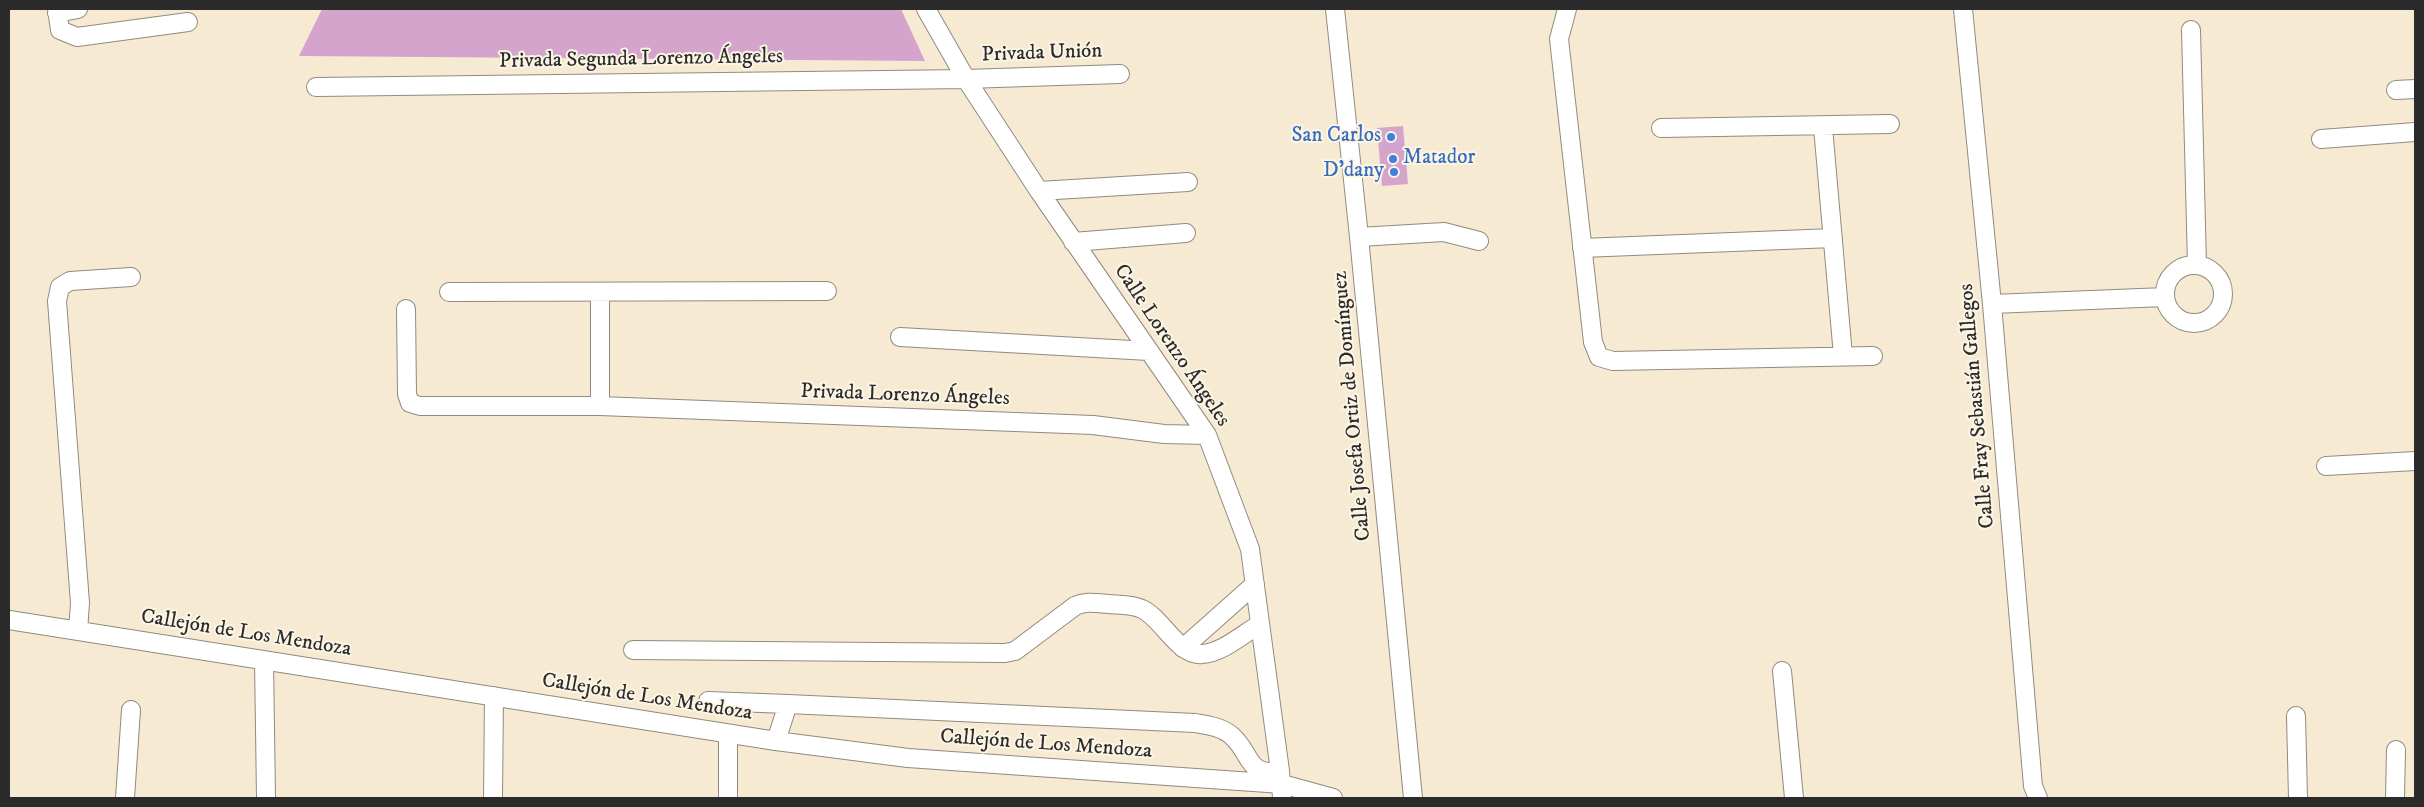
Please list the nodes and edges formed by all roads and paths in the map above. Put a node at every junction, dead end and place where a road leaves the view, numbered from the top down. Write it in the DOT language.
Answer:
graph roads {
  1 [pos="78,9"];
  2 [pos="926,9"];
  3 [pos="1335,9"];
  4 [pos="1568,9"];
  5 [pos="1963,9"];
  6 [pos="57,11"];
  7 [pos="188,22"];
  8 [pos="2191,30"];
  9 [pos="1120,74"];
  10 [pos="966,79"];
  11 [pos="316,87"];
  12 [pos="2415,89"];
  13 [pos="2396,90"];
  14 [pos="1890,124"];
  15 [pos="1823,127"];
  16 [pos="1662,128"];
  17 [pos="2415,132"];
  18 [pos="2322,139"];
  19 [pos="1188,182"];
  20 [pos="1039,191"];
  21 [pos="1186,233"];
  22 [pos="1359,237"];
  23 [pos="1833,238"];
  24 [pos="1479,241"];
  25 [pos="1073,242"];
  26 [pos="1582,248"];
  27 [pos="2197,265"];
  28 [pos="131,277"];
  29 [pos="827,291"];
  30 [pos="449,292"];
  31 [pos="600,292"];
  32 [pos="2165,297"];
  33 [pos="1992,304"];
  34 [pos="406,309"];
  35 [pos="900,337"];
  36 [pos="1150,351"];
  37 [pos="1843,356"];
  38 [pos="1872,356"];
  39 [pos="600,406"];
  40 [pos="1207,435"];
  41 [pos="2415,461"];
  42 [pos="2326,466"];
  43 [pos="1254,584"];
  44 [pos="9,620"];
  45 [pos="1260,624"];
  46 [pos="78,631"];
  47 [pos="1183,648"];
  48 [pos="633,650"];
  49 [pos="264,660"];
  50 [pos="1782,671"];
  51 [pos="494,696"];
  52 [pos="708,701"];
  53 [pos="788,704"];
  54 [pos="131,710"];
  55 [pos="2296,716"];
  56 [pos="728,734"];
  57 [pos="776,741"];
  58 [pos="2396,750"];
  59 [pos="1281,784"];
  60 [pos="125,798"];
  61 [pos="266,798"];
  62 [pos="493,798"];
  63 [pos="728,798"];
  64 [pos="1333,798"];
  65 [pos="1413,798"];
  66 [pos="1794,798"];
  67 [pos="2038,798"];
  68 [pos="2298,798"];
  69 [pos="2395,798"];
  1 -- 6 [label="street"];
  2 -- 10 [label="street, Calle Lorenzo Ángeles"];
  3 -- 22 [label="street, Calle Josefa Ortiz de Domínguez"];
  4 -- 26 [label="street"];
  5 -- 33 [label="street, Calle Fray Sebastián Gallegos"];
  6 -- 7 [label="street"];
  8 -- 27 [label="street"];
  9 -- 10 [label="street, Privada Unión"];
  10 -- 11 [label="street, Privada Segunda Lorenzo Ángeles"];
  10 -- 20 [label="street, Calle Lorenzo Ángeles"];
  12 -- 13 [label="street"];
  14 -- 15 [label="street"];
  15 -- 16 [label="street"];
  15 -- 23 [label="street"];
  17 -- 18 [label="street"];
  19 -- 20 [label="street"];
  20 -- 25 [label="street, Calle Lorenzo Ángeles"];
  21 -- 25 [label="street"];
  22 -- 24 [label="street"];
  22 -- 65 [label="street, Calle Josefa Ortiz de Domínguez"];
  23 -- 26 [label="street"];
  23 -- 37 [label="street"];
  25 -- 36 [label="street, Calle Lorenzo Ángeles"];
  26 -- 37 [label="street"];
  27 -- 32 [label="street"];
  27 -- 32 [label="street"];
  28 -- 46 [label="street"];
  29 -- 31 [label="street"];
  30 -- 31 [label="street"];
  31 -- 39 [label="street"];
  32 -- 33 [label="street"];
  33 -- 67 [label="street, Calle Fray Sebastián Gallegos"];
  34 -- 39 [label="street, Privada Lorenzo Ángeles"];
  35 -- 36 [label="street"];
  36 -- 40 [label="street, Calle Lorenzo Ángeles"];
  37 -- 38 [label="street"];
  39 -- 40 [label="street, Privada Lorenzo Ángeles"];
  40 -- 43 [label="street, Calle Lorenzo Ángeles"];
  41 -- 42 [label="street"];
  43 -- 45 [label="street, Calle Lorenzo Ángeles"];
  43 -- 47 [label="street"];
  44 -- 46 [label="street, Callejón de Los Mendoza"];
  45 -- 47 [label="street"];
  45 -- 59 [label="street, Calle Lorenzo Ángeles"];
  46 -- 49 [label="street, Callejón de Los Mendoza"];
  47 -- 48 [label="street"];
  49 -- 51 [label="street, Callejón de Los Mendoza"];
  49 -- 61 [label="street"];
  50 -- 66 [label="street"];
  51 -- 56 [label="street, Callejón de Los Mendoza"];
  51 -- 62 [label="street"];
  52 -- 53 [label="street"];
  53 -- 57 [label="street"];
  53 -- 59 [label="street"];
  54 -- 60 [label="street"];
  55 -- 68 [label="street"];
  56 -- 57 [label="street, Callejón de Los Mendoza"];
  56 -- 63 [label="street"];
  57 -- 59 [label="street, Callejón de Los Mendoza"];
  58 -- 69 [label="street"];
  59 -- 64 [label="street"];
}
